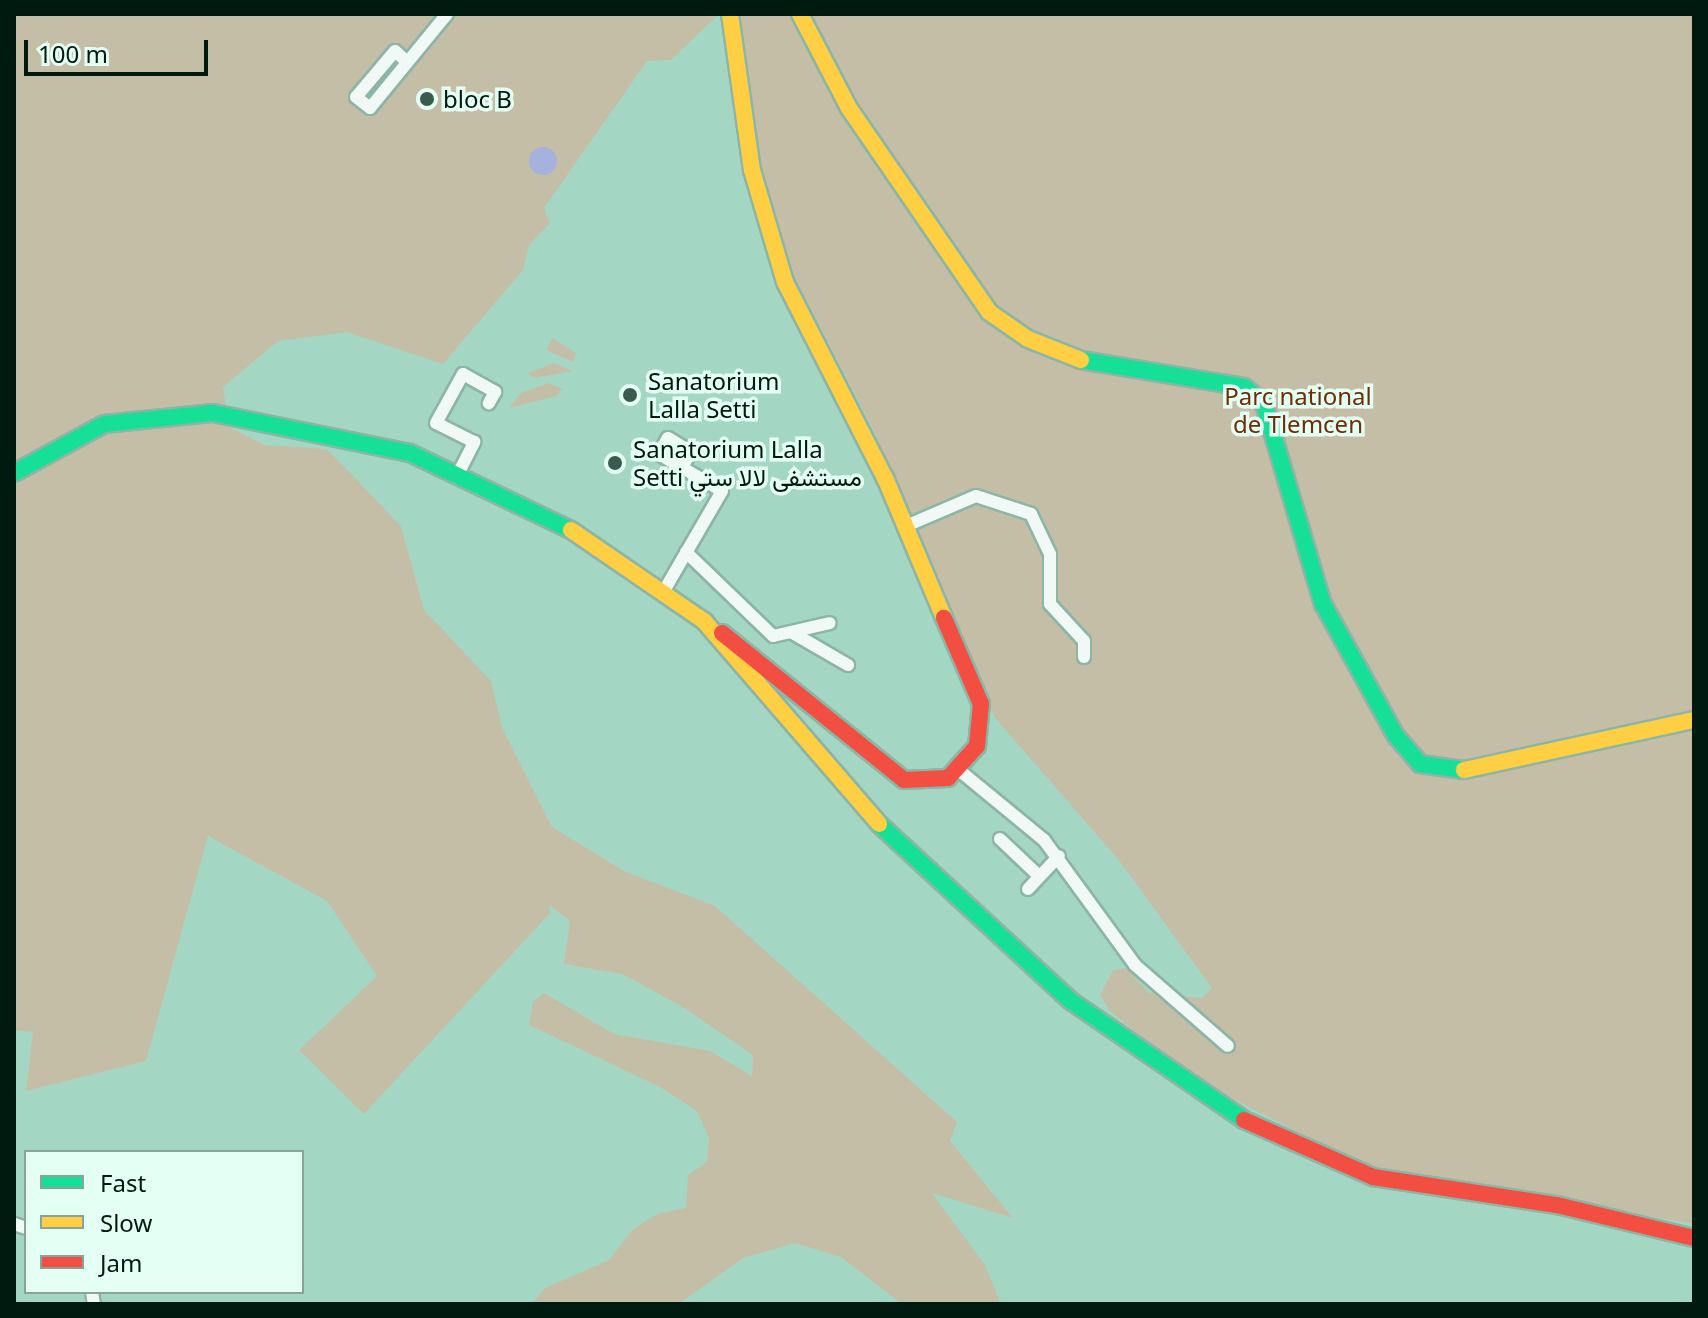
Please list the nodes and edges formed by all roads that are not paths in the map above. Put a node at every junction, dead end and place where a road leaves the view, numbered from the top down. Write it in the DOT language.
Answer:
graph roads {
  1 [pos="447,14"];
  2 [pos="730,14"];
  3 [pos="800,14"];
  4 [pos="407,62"];
  5 [pos="489,403"];
  6 [pos="682,467"];
  7 [pos="459,472"];
  8 [pos="14,473"];
  9 [pos="906,526"];
  10 [pos="686,552"];
  11 [pos="665,589"];
  12 [pos="704,621"];
  13 [pos="830,623"];
  14 [pos="791,632"];
  15 [pos="1084,657"];
  16 [pos="848,665"];
  17 [pos="1694,720"];
  18 [pos="960,771"];
  19 [pos="1000,839"];
  20 [pos="1059,856"];
  21 [pos="1039,876"];
  22 [pos="1028,889"];
  23 [pos="1228,1046"];
  24 [pos="1694,1238"];
  1 -- 4 [label="street"];
  2 -- 9 [label="main road"];
  3 -- 17 [label="main road"];
  4 -- 4 [label="street"];
  5 -- 7 [label="street"];
  6 -- 10 [label="street"];
  7 -- 8 [label="main road"];
  7 -- 11 [label="main road"];
  9 -- 15 [label="street"];
  9 -- 18 [label="main road"];
  10 -- 11 [label="street"];
  10 -- 14 [label="street"];
  11 -- 12 [label="main road"];
  12 -- 18 [label="main road"];
  12 -- 24 [label="main road"];
  13 -- 14 [label="street"];
  14 -- 16 [label="street"];
  18 -- 20 [label="street"];
  19 -- 21 [label="street"];
  20 -- 21 [label="street"];
  20 -- 23 [label="street"];
  21 -- 22 [label="street"];
}
